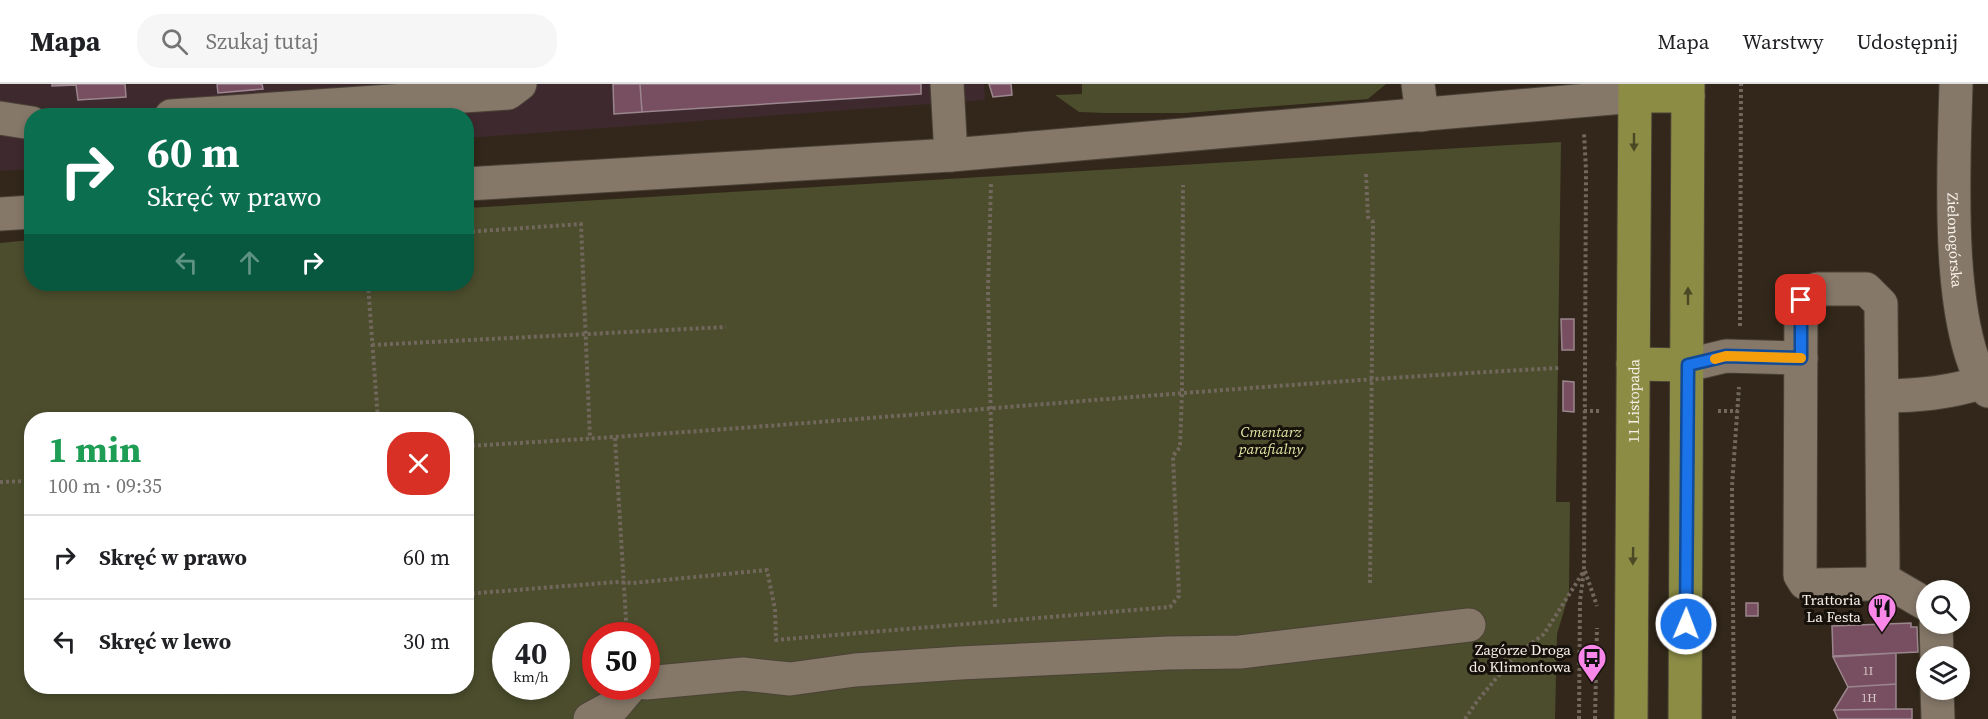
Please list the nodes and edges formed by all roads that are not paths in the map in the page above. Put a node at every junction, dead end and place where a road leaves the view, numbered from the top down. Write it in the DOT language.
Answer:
graph roads {
  1 [pos="520,84"];
  2 [pos="947,84"];
  3 [pos="1956,84"];
  4 [pos="1635,90"];
  5 [pos="1688,90"];
  6 [pos="1420,100"];
  7 [pos="288,108"];
  8 [pos="0,118"];
  9 [pos="24,122"];
  10 [pos="951,155"];
  11 [pos="474,184"];
  12 [pos="24,212"];
  13 [pos="0,214"];
  14 [pos="1688,331"];
  15 [pos="1726,356"];
  16 [pos="1801,358"];
  17 [pos="1634,364"];
  18 [pos="1688,365"];
  19 [pos="1986,386"];
  20 [pos="1882,396"];
  21 [pos="1881,578"];
  22 [pos="1916,598"];
  23 [pos="1469,625"];
  24 [pos="660,682"];
  25 [pos="619,700"];
  26 [pos="1937,700"];
  27 [pos="590,719"];
  28 [pos="1631,719"];
  29 [pos="1685,719"];
  30 [pos="1938,719"];
  1 -- 7 [label="street"];
  2 -- 10 [label="street"];
  3 -- 19 [label="street, Zielonogórska"];
  4 -- 5 [label="main road"];
  4 -- 6 [label="street"];
  4 -- 17 [label="main road, 11 Listopada, one-way"];
  14 -- 5 [label="main road, one-way"];
  6 -- 10 [label="street"];
  8 -- 9 [label="street"];
  10 -- 11 [label="street"];
  12 -- 13 [label="street"];
  14 -- 15 [label="street"];
  14 -- 18 [label="main road"];
  15 -- 16 [label="street"];
  15 -- 18 [label="street"];
  16 -- 20 [label="street"];
  16 -- 21 [label="street"];
  17 -- 18 [label="main road"];
  17 -- 28 [label="main road, 11 Listopada, one-way"];
  18 -- 29 [label="main road"];
  19 -- 20 [label="street"];
  20 -- 21 [label="street"];
  21 -- 22 [label="street"];
  23 -- 24 [label="street"];
  25 -- 27 [label="street"];
  26 -- 30 [label="street"];
}
